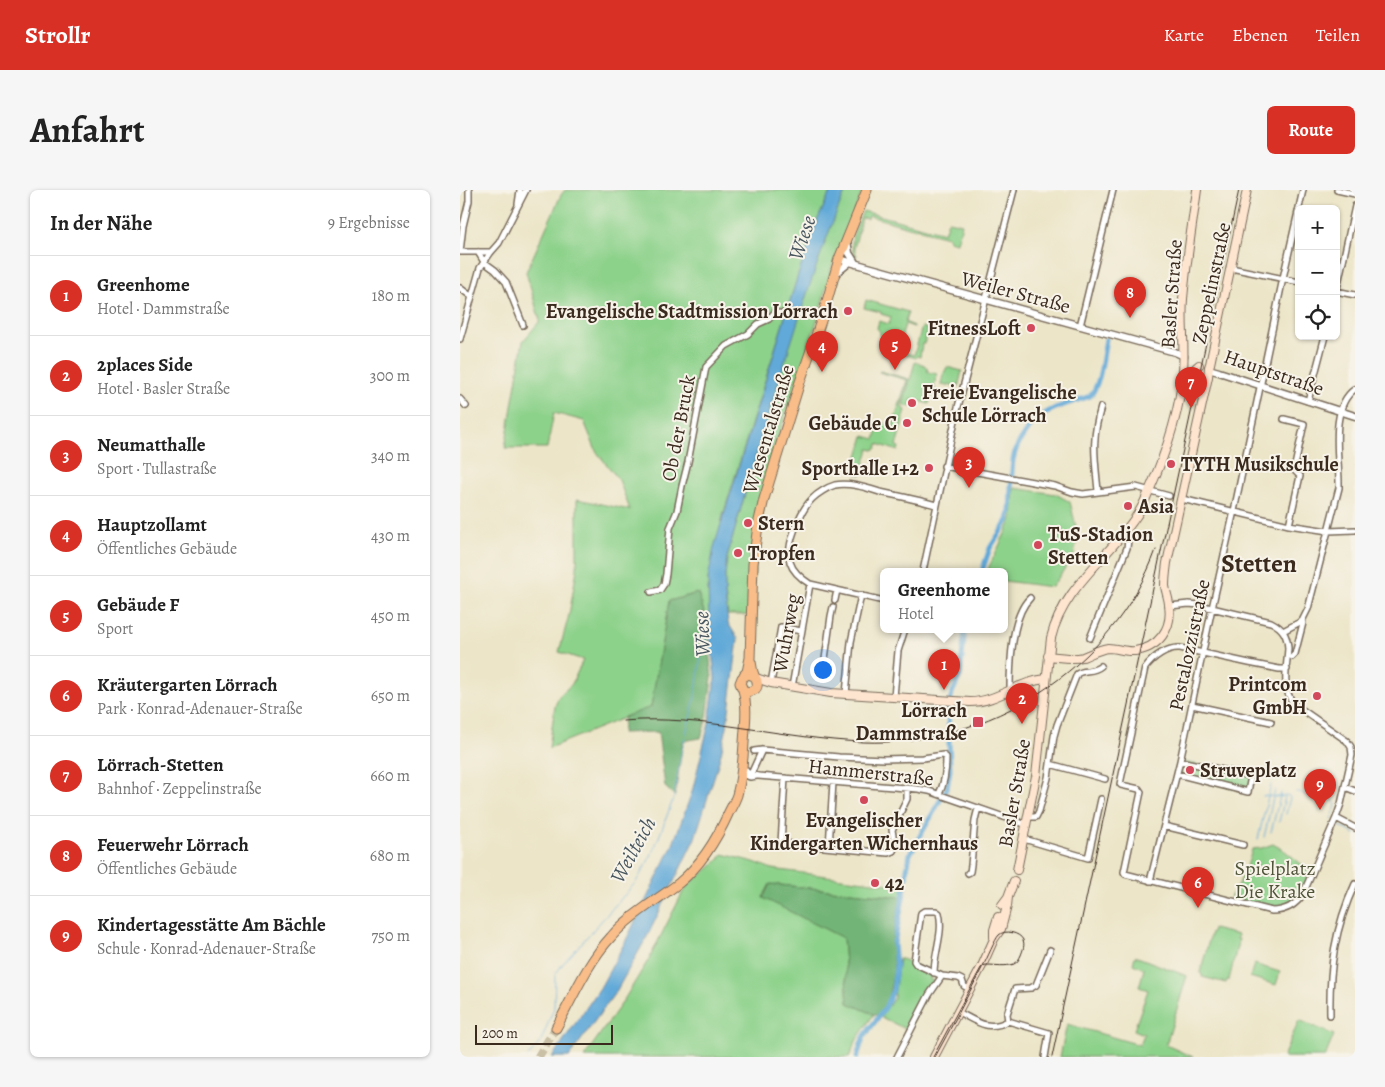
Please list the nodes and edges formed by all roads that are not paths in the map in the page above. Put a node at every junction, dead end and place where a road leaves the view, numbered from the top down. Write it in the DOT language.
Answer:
graph roads {
  1 [pos="469,190"];
  2 [pos="520,190"];
  3 [pos="526,190"];
  4 [pos="867,190"];
  5 [pos="1014,190"];
  6 [pos="1113,190"];
  7 [pos="1197,190"];
  8 [pos="1248,190"];
  9 [pos="1303,190"];
  10 [pos="1337,190"];
  11 [pos="1355,194"];
  12 [pos="518,206"];
  13 [pos="1355,206"];
  14 [pos="847,239"];
  15 [pos="460,252"];
  16 [pos="478,252"];
  17 [pos="491,252"];
  18 [pos="839,259"];
  19 [pos="484,262"];
  20 [pos="853,263"];
  21 [pos="1231,268"];
  22 [pos="1340,274"];
  23 [pos="834,275"];
  24 [pos="1283,278"];
  25 [pos="1295,281"];
  26 [pos="460,288"];
  27 [pos="1340,293"];
  28 [pos="1355,295"];
  29 [pos="472,297"];
  30 [pos="986,301"];
  31 [pos="823,315"];
  32 [pos="463,321"];
  33 [pos="523,326"];
  34 [pos="1080,326"];
  35 [pos="460,339"];
  36 [pos="1324,340"];
  37 [pos="1184,356"];
  38 [pos="1199,365"];
  39 [pos="1209,366"];
  40 [pos="1260,386"];
  41 [pos="1181,388"];
  42 [pos="1355,389"];
  43 [pos="460,399"];
  44 [pos="1308,401"];
  45 [pos="466,406"];
  46 [pos="1102,407"];
  47 [pos="1341,411"];
  48 [pos="1355,416"];
  49 [pos="1284,419"];
  50 [pos="944,466"];
  51 [pos="1098,491"];
  52 [pos="1150,491"];
  53 [pos="1169,496"];
  54 [pos="1182,499"];
  55 [pos="936,505"];
  56 [pos="1234,511"];
  57 [pos="1289,525"];
  58 [pos="1355,530"];
  59 [pos="1328,531"];
  60 [pos="1125,532"];
  61 [pos="923,568"];
  62 [pos="810,584"];
  63 [pos="837,590"];
  64 [pos="651,592"];
  65 [pos="861,595"];
  66 [pos="1030,598"];
  67 [pos="880,599"];
  68 [pos="835,600"];
  69 [pos="833,606"];
  70 [pos="1170,606"];
  71 [pos="1212,608"];
  72 [pos="1302,621"];
  73 [pos="801,631"];
  74 [pos="1284,631"];
  75 [pos="904,633"];
  76 [pos="1090,638"];
  77 [pos="1203,653"];
  78 [pos="1048,656"];
  79 [pos="1292,657"];
  80 [pos="825,659"];
  81 [pos="1101,666"];
  82 [pos="1286,669"];
  83 [pos="751,676"];
  84 [pos="1046,679"];
  85 [pos="771,683"];
  86 [pos="792,686"];
  87 [pos="751,690"];
  88 [pos="1010,690"];
  89 [pos="846,694"];
  90 [pos="894,697"];
  91 [pos="1192,705"];
  92 [pos="1271,722"];
  93 [pos="762,750"];
  94 [pos="754,751"];
  95 [pos="1180,761"];
  96 [pos="1050,764"];
  97 [pos="741,769"];
  98 [pos="751,774"];
  99 [pos="1177,774"];
  100 [pos="758,776"];
  101 [pos="786,778"];
  102 [pos="1105,779"];
  103 [pos="833,782"];
  104 [pos="1345,787"];
  105 [pos="907,788"];
  106 [pos="1355,791"];
  107 [pos="942,795"];
  108 [pos="1101,799"];
  109 [pos="978,808"];
  110 [pos="1336,818"];
  111 [pos="1027,821"];
  112 [pos="1164,826"];
  113 [pos="1355,828"];
  114 [pos="1024,840"];
  115 [pos="1243,846"];
  116 [pos="829,847"];
  117 [pos="1017,870"];
  118 [pos="968,873"];
  119 [pos="1014,881"];
  120 [pos="1150,881"];
  121 [pos="1355,884"];
  122 [pos="998,917"];
  123 [pos="994,939"];
  124 [pos="1050,950"];
  125 [pos="934,973"];
  126 [pos="942,976"];
  127 [pos="970,989"];
  128 [pos="958,1012"];
  129 [pos="1330,1014"];
  130 [pos="1008,1021"];
  131 [pos="556,1028"];
  132 [pos="897,1057"];
  133 [pos="934,1057"];
  134 [pos="1045,1057"];
  1 -- 15 [label="street"];
  2 -- 12 [label="street"];
  3 -- 12 [label="street"];
  4 -- 14 [label="main road, Wiesentalstraße"];
  5 -- 30 [label="street"];
  6 -- 34 [label="street"];
  7 -- 37 [label="main road, Basler Straße"];
  8 -- 21 [label="main road, Zeppelinstraße"];
  9 -- 24 [label="street, Pestalozzistraße"];
  10 -- 11 [label="street"];
  12 -- 17 [label="street"];
  13 -- 22 [label="street"];
  14 -- 18 [label="main road, Wiesentalstraße"];
  14 -- 20 [label="street"];
  15 -- 16 [label="street"];
  16 -- 17 [label="street"];
  16 -- 19 [label="street"];
  17 -- 19 [label="street"];
  18 -- 20 [label="street, Weiler Straße"];
  18 -- 23 [label="main road, Wiesentalstraße"];
  19 -- 29 [label="street"];
  19 -- 33 [label="street"];
  20 -- 23 [label="street"];
  20 -- 30 [label="street, Weiler Straße"];
  21 -- 24 [label="street"];
  21 -- 39 [label="main road, Zeppelinstraße"];
  23 -- 31 [label="main road, Wiesentalstraße"];
  24 -- 25 [label="street"];
  24 -- 40 [label="street, Pestalozzistraße"];
  26 -- 29 [label="street"];
  27 -- 28 [label="street"];
  29 -- 32 [label="street"];
  30 -- 34 [label="street, Weiler Straße"];
  30 -- 50 [label="street"];
  31 -- 64 [label="street, Ob der Bruck"];
  31 -- 83 [label="main road, Wiesentalstraße"];
  32 -- 35 [label="street"];
  34 -- 37 [label="street, Weiler Straße"];
  36 -- 44 [label="street"];
  37 -- 38 [label="main road, Hauptstraße"];
  37 -- 41 [label="main road, Basler Straße"];
  38 -- 39 [label="main road, Hauptstraße"];
  38 -- 41 [label="main road"];
  39 -- 40 [label="street, Hauptstraße"];
  39 -- 54 [label="main road, Zeppelinstraße"];
  40 -- 44 [label="street, Hauptstraße"];
  40 -- 56 [label="street, Pestalozzistraße"];
  41 -- 52 [label="main road, Basler Straße"];
  42 -- 47 [label="street"];
  43 -- 45 [label="street"];
  44 -- 47 [label="street, Hauptstraße"];
  46 -- 51 [label="street"];
  47 -- 48 [label="street, Hauptstraße"];
  47 -- 59 [label="street"];
  49 -- 57 [label="street"];
  50 -- 51 [label="street"];
  50 -- 55 [label="street"];
  51 -- 52 [label="street"];
  52 -- 53 [label="street"];
  52 -- 60 [label="main road, Basler Straße"];
  54 -- 56 [label="street"];
  54 -- 70 [label="main road, Zeppelinstraße"];
  55 -- 61 [label="street"];
  55 -- 62 [label="street"];
  56 -- 57 [label="street"];
  56 -- 71 [label="street, Pestalozzistraße"];
  57 -- 59 [label="street"];
  58 -- 59 [label="street"];
  59 -- 72 [label="street"];
  60 -- 76 [label="street"];
  60 -- 78 [label="main road, Basler Straße"];
  62 -- 63 [label="street"];
  62 -- 73 [label="street, Wuhrweg"];
  63 -- 65 [label="street"];
  63 -- 68 [label="street"];
  65 -- 67 [label="street"];
  65 -- 89 [label="street"];
  66 -- 88 [label="street"];
  69 -- 80 [label="street"];
  70 -- 71 [label="street"];
  70 -- 78 [label="main road"];
  71 -- 74 [label="street"];
  71 -- 77 [label="street, Pestalozzistraße"];
  72 -- 74 [label="street"];
  72 -- 79 [label="street"];
  73 -- 85 [label="street"];
  73 -- 86 [label="street, Wuhrweg"];
  74 -- 82 [label="street"];
  75 -- 90 [label="street"];
  77 -- 82 [label="street"];
  77 -- 91 [label="street, Pestalozzistraße"];
  77 -- 120 [label="street"];
  78 -- 84 [label="main road, Basler Straße"];
  81 -- 96 [label="street"];
  82 -- 104 [label="street"];
  83 -- 85 [label="main road"];
  83 -- 87 [label="main road"];
  83 -- 87 [label="main road"];
  84 -- 88 [label="main road"];
  84 -- 111 [label="main road, Basler Straße"];
  85 -- 86 [label="main road"];
  85 -- 87 [label="main road"];
  86 -- 89 [label="main road"];
  87 -- 97 [label="main road"];
  88 -- 90 [label="main road"];
  89 -- 90 [label="main road"];
  91 -- 92 [label="street"];
  91 -- 95 [label="street, Pestalozzistraße"];
  93 -- 94 [label="street"];
  93 -- 98 [label="street"];
  93 -- 107 [label="street"];
  95 -- 99 [label="street, Pestalozzistraße"];
  95 -- 99 [label="street"];
  96 -- 102 [label="street"];
  96 -- 111 [label="street"];
  97 -- 98 [label="street, Hammerstraße"];
  97 -- 100 [label="street, Hammerstraße"];
  97 -- 131 [label="main road"];
  98 -- 100 [label="street, Hammerstraße"];
  99 -- 112 [label="street, Pestalozzistraße"];
  100 -- 101 [label="street, Hammerstraße"];
  101 -- 103 [label="street, Hammerstraße"];
  101 -- 116 [label="street"];
  103 -- 105 [label="street, Hammerstraße"];
  103 -- 116 [label="street"];
  104 -- 106 [label="street"];
  104 -- 110 [label="street"];
  105 -- 107 [label="street, Hammerstraße"];
  105 -- 116 [label="street"];
  107 -- 109 [label="street, Hammerstraße"];
  108 -- 114 [label="street"];
  109 -- 111 [label="street, Hammerstraße"];
  109 -- 118 [label="street"];
  110 -- 113 [label="street"];
  110 -- 120 [label="street"];
  111 -- 114 [label="main road, Basler Straße"];
  112 -- 115 [label="street"];
  112 -- 120 [label="street, Pestalozzistraße"];
  114 -- 117 [label="main road, Basler Straße"];
  119 -- 123 [label="main road"];
  121 -- 129 [label="street"];
  122 -- 123 [label="main road"];
  123 -- 127 [label="main road"];
  124 -- 130 [label="street"];
  125 -- 125 [label="street"];
  125 -- 126 [label="street"];
  126 -- 127 [label="street"];
  126 -- 132 [label="street"];
  127 -- 128 [label="main road"];
  128 -- 130 [label="street"];
  128 -- 133 [label="main road"];
  130 -- 134 [label="street"];
}
